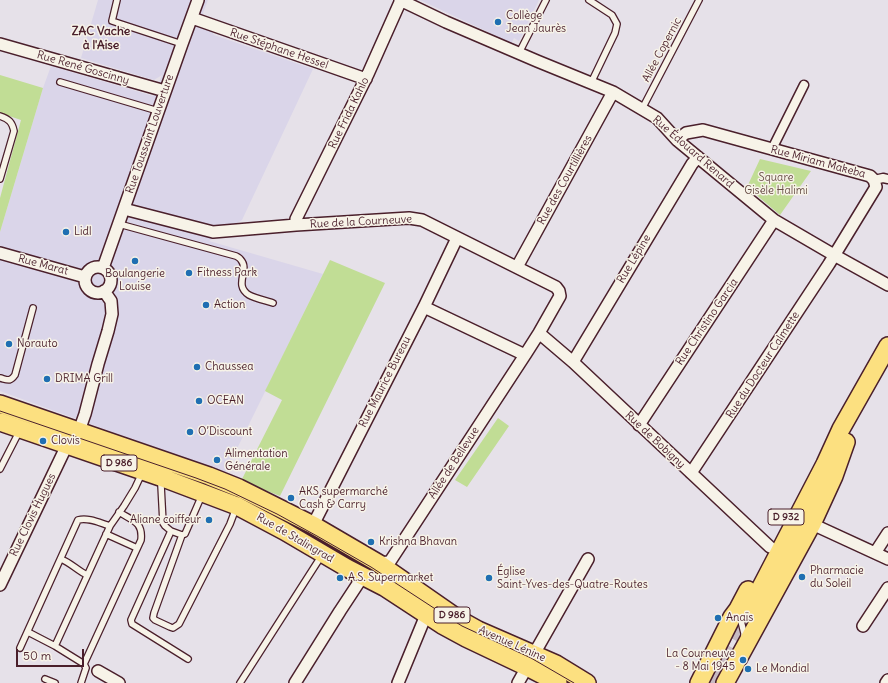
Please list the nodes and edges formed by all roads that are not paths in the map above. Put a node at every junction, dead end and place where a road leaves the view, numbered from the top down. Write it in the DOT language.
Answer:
graph roads {
  1 [pos="117,0"];
  2 [pos="198,0"];
  3 [pos="401,0"];
  4 [pos="546,0"];
  5 [pos="589,0"];
  6 [pos="699,0"];
  7 [pos="192,18"];
  8 [pos="0,44"];
  9 [pos="182,44"];
  10 [pos="519,53"];
  11 [pos="366,79"];
  12 [pos="60,82"];
  13 [pos="591,83"];
  14 [pos="804,85"];
  15 [pos="165,91"];
  16 [pos="613,92"];
  17 [pos="642,109"];
  18 [pos="158,111"];
  19 [pos="0,116"];
  20 [pos="677,140"];
  21 [pos="772,149"];
  22 [pos="698,157"];
  23 [pos="0,179"];
  24 [pos="888,179"];
  25 [pos="874,180"];
  26 [pos="124,209"];
  27 [pos="774,220"];
  28 [pos="119,224"];
  29 [pos="296,225"];
  30 [pos="457,238"];
  31 [pos="0,253"];
  32 [pos="834,256"];
  33 [pos="517,267"];
  34 [pos="103,268"];
  35 [pos="85,277"];
  36 [pos="888,285"];
  37 [pos="104,291"];
  38 [pos="273,303"];
  39 [pos="424,307"];
  40 [pos="33,308"];
  41 [pos="539,333"];
  42 [pos="888,346"];
  43 [pos="525,355"];
  44 [pos="573,362"];
  45 [pos="888,368"];
  46 [pos="0,378"];
  47 [pos="0,404"];
  48 [pos="0,422"];
  49 [pos="639,425"];
  50 [pos="20,430"];
  51 [pos="79,431"];
  52 [pos="844,436"];
  53 [pos="67,445"];
  54 [pos="0,469"];
  55 [pos="143,471"];
  56 [pos="691,474"];
  57 [pos="163,478"];
  58 [pos="204,493"];
  59 [pos="237,506"];
  60 [pos="119,512"];
  61 [pos="812,524"];
  62 [pos="313,525"];
  63 [pos="110,526"];
  64 [pos="171,531"];
  65 [pos="106,534"];
  66 [pos="888,534"];
  67 [pos="182,535"];
  68 [pos="770,547"];
  69 [pos="137,548"];
  70 [pos="875,553"];
  71 [pos="323,554"];
  72 [pos="61,559"];
  73 [pos="588,559"];
  74 [pos="888,559"];
  75 [pos="378,562"];
  76 [pos="87,575"];
  77 [pos="362,576"];
  78 [pos="0,585"];
  79 [pos="888,588"];
  80 [pos="746,613"];
  81 [pos="426,614"];
  82 [pos="863,626"];
  83 [pos="28,632"];
  84 [pos="55,646"];
  85 [pos="20,648"];
  86 [pos="188,659"];
  87 [pos="530,661"];
  88 [pos="84,664"];
  89 [pos="98,671"];
  90 [pos="45,679"];
  91 [pos="888,680"];
  92 [pos="55,683"];
  93 [pos="81,683"];
  94 [pos="119,683"];
  95 [pos="240,683"];
  96 [pos="295,683"];
  97 [pos="398,683"];
  98 [pos="518,683"];
  99 [pos="558,683"];
  100 [pos="587,683"];
  101 [pos="699,683"];
  102 [pos="720,683"];
  103 [pos="725,683"];
  104 [pos="886,683"];
  1 -- 9 [label="lane"];
  2 -- 7 [label="street, Rue Toussaint Louverture"];
  3 -- 10 [label="street, Rue Édouard Renard"];
  3 -- 11 [label="street, Rue Frida Kahlo"];
  4 -- 10 [label="lane"];
  5 -- 13 [label="lane"];
  6 -- 17 [label="lane, Allée Copernic"];
  7 -- 9 [label="street, Rue Toussaint Louverture"];
  7 -- 11 [label="street, Rue Stéphane Hessel"];
  8 -- 15 [label="street, Rue René Goscinny"];
  9 -- 15 [label="street, Rue Toussaint Louverture"];
  10 -- 13 [label="street, Rue Édouard Renard"];
  11 -- 29 [label="street, Rue Frida Kahlo"];
  12 -- 18 [label="lane"];
  13 -- 16 [label="street, Rue Édouard Renard"];
  14 -- 21 [label="street"];
  15 -- 18 [label="street, Rue Toussaint Louverture"];
  16 -- 17 [label="street, Rue Édouard Renard"];
  16 -- 33 [label="street, Rue des Courtillières"];
  17 -- 20 [label="street, Rue Édouard Renard"];
  18 -- 26 [label="street, Rue Toussaint Louverture"];
  19 -- 23 [label="lane"];
  20 -- 21 [label="street, Rue Miriam Makeba"];
  20 -- 22 [label="street, Rue Édouard Renard"];
  21 -- 25 [label="street, Rue Miriam Makeba"];
  22 -- 27 [label="street, Rue Édouard Renard"];
  22 -- 44 [label="street, Rue Lépine"];
  24 -- 25 [label="street"];
  25 -- 32 [label="street, Rue Miriam Makeba"];
  26 -- 28 [label="street, Rue Toussaint Louverture"];
  26 -- 29 [label="street, Rue de la Courneuve"];
  27 -- 32 [label="street, Rue Édouard Renard"];
  27 -- 49 [label="street, Rue Christino Garcia"];
  28 -- 34 [label="street, Rue Toussaint Louverture"];
  28 -- 38 [label="lane"];
  29 -- 30 [label="street, Rue de la Courneuve"];
  30 -- 33 [label="street, Rue de la Courneuve"];
  30 -- 39 [label="street, Rue Maurice Bureau"];
  31 -- 35 [label="street, Rue Marat"];
  32 -- 36 [label="street, Rue Édouard Renard"];
  32 -- 56 [label="street, Rue du Docteur Calmette"];
  33 -- 41 [label="street, Rue de la Courneuve"];
  34 -- 35 [label="street"];
  34 -- 37 [label="street"];
  35 -- 37 [label="street"];
  37 -- 51 [label="street"];
  39 -- 43 [label="street"];
  39 -- 62 [label="street, Rue Maurice Bureau"];
  40 -- 46 [label="lane"];
  41 -- 43 [label="street, Rue de la Courneuve"];
  41 -- 44 [label="street, Rue de Bobigny"];
  42 -- 52 [label="main road, D 932"];
  43 -- 75 [label="street, Allée de Bellevue"];
  44 -- 49 [label="street, Rue de Bobigny"];
  45 -- 52 [label="main road, D 932"];
  47 -- 51 [label="main road, Rue de Stalingrad / D 986"];
  48 -- 50 [label="main road, Rue de Stalingrad / D 986"];
  49 -- 56 [label="street, Rue de Bobigny"];
  50 -- 53 [label="main road, Rue de Stalingrad / D 986"];
  50 -- 54 [label="lane"];
  51 -- 62 [label="main road, Rue de Stalingrad / D 986"];
  52 -- 61 [label="main road, D 932"];
  52 -- 68 [label="main road, D 932"];
  52 -- 80 [label="main road, D 932"];
  53 -- 55 [label="main road, Rue de Stalingrad / D 986"];
  53 -- 78 [label="street, Rue Clovis Hugues"];
  55 -- 57 [label="main road, Rue de Stalingrad / D 986"];
  55 -- 60 [label="lane"];
  56 -- 68 [label="street, Rue de Bobigny"];
  57 -- 58 [label="main road, Rue de Stalingrad / D 986"];
  57 -- 64 [label="lane"];
  58 -- 59 [label="main road, Rue de Stalingrad / D 986"];
  58 -- 67 [label="lane"];
  59 -- 67 [label="lane"];
  59 -- 71 [label="main road, Rue de Stalingrad / D 986"];
  60 -- 63 [label="lane"];
  60 -- 69 [label="lane"];
  61 -- 70 [label="street"];
  61 -- 103 [label="main road, D 932"];
  62 -- 75 [label="main road, Rue de Stalingrad / D 986"];
  63 -- 65 [label="lane"];
  63 -- 72 [label="lane"];
  64 -- 67 [label="lane"];
  64 -- 86 [label="lane"];
  65 -- 69 [label="lane"];
  65 -- 76 [label="lane"];
  66 -- 70 [label="street"];
  68 -- 80 [label="main road, D 932"];
  69 -- 88 [label="lane"];
  70 -- 74 [label="street"];
  71 -- 77 [label="main road, Rue de Stalingrad / D 986"];
  71 -- 95 [label="lane"];
  72 -- 76 [label="lane"];
  72 -- 83 [label="lane"];
  73 -- 87 [label="street"];
  75 -- 77 [label="main road"];
  75 -- 87 [label="main road, Avenue Lénine / D 986"];
  76 -- 84 [label="lane"];
  77 -- 81 [label="main road, Avenue Lénine / D 986"];
  77 -- 96 [label="street"];
  79 -- 82 [label="street"];
  80 -- 101 [label="main road, D 932"];
  80 -- 102 [label="lane"];
  81 -- 87 [label="main road, Avenue Lénine / D 986"];
  81 -- 97 [label="street"];
  83 -- 84 [label="lane"];
  83 -- 85 [label="lane"];
  84 -- 88 [label="lane"];
  87 -- 98 [label="street"];
  87 -- 99 [label="main road, Avenue Lénine / D 986"];
  87 -- 100 [label="main road, Avenue Lénine / D 986"];
  88 -- 93 [label="lane"];
  89 -- 94 [label="street"];
  90 -- 92 [label="lane"];
  91 -- 104 [label="street"];
}
